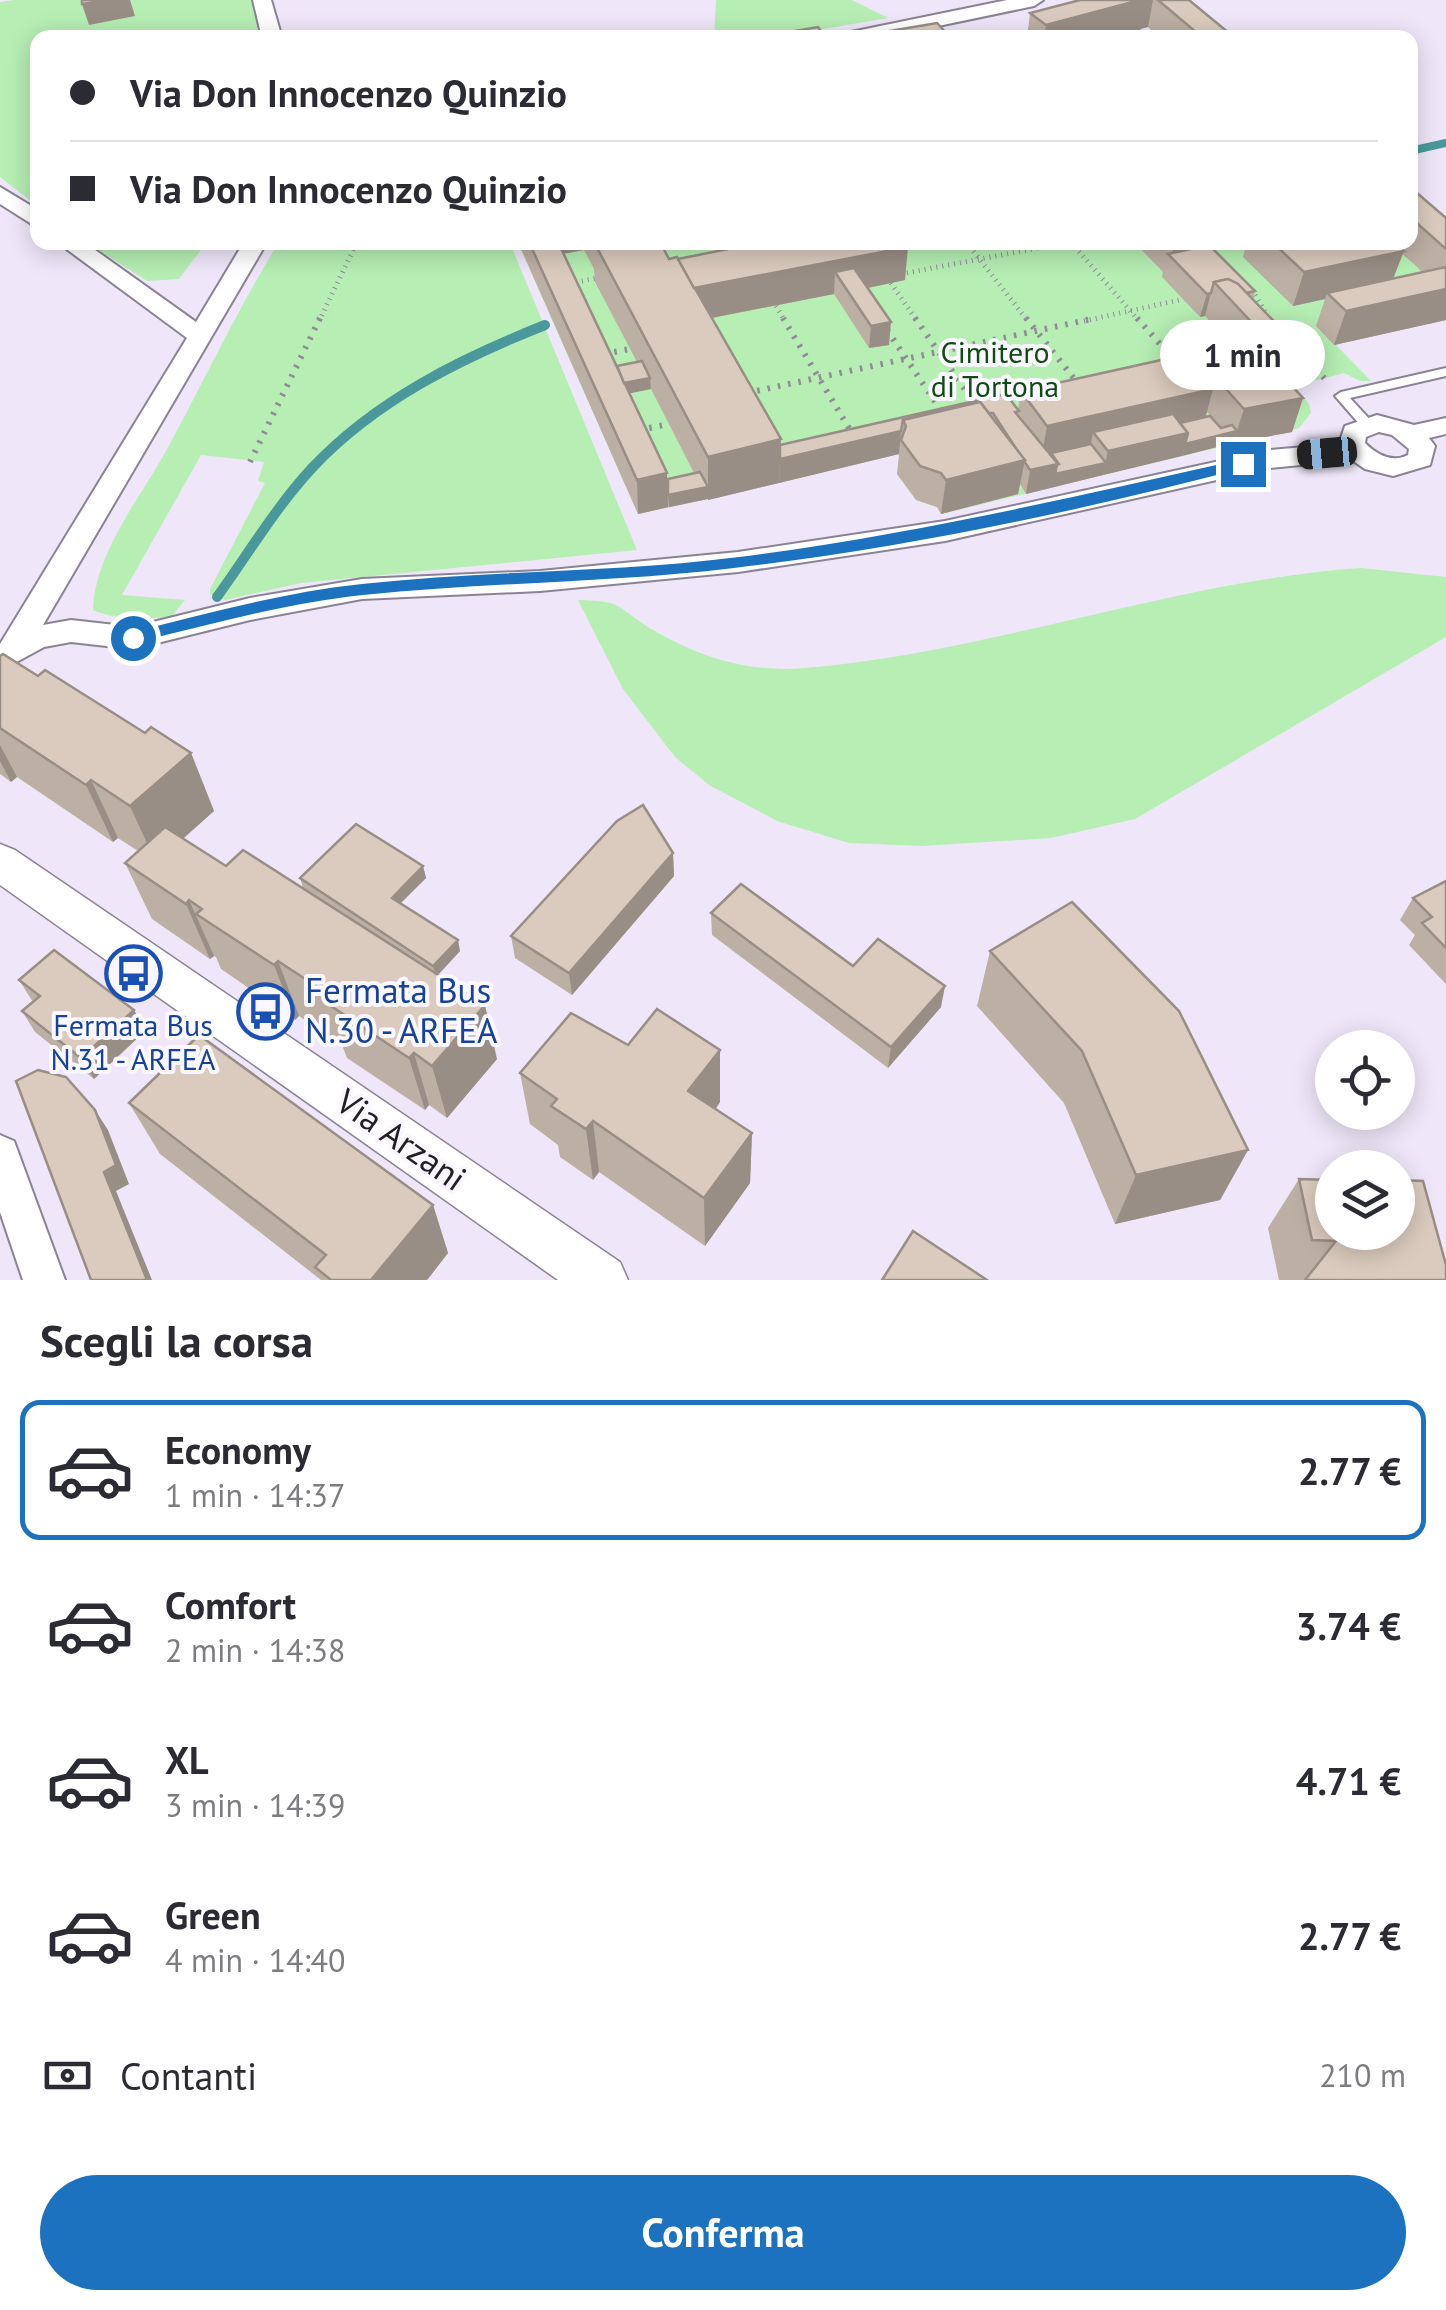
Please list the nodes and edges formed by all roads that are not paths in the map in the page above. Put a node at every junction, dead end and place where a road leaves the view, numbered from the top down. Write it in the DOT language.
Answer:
graph roads {
  1 [pos="262,0"];
  2 [pos="1034,0"];
  3 [pos="270,30"];
  4 [pos="890,30"];
  5 [pos="0,194"];
  6 [pos="30,215"];
  7 [pos="79,250"];
  8 [pos="251,250"];
  9 [pos="200,336"];
  10 [pos="1446,372"];
  11 [pos="1446,426"];
  12 [pos="1361,437"];
  13 [pos="1417,443"];
  14 [pos="1446,470"];
  15 [pos="5,660"];
  16 [pos="6,870"];
  17 [pos="0,1154"];
  18 [pos="44,1280"];
  19 [pos="602,1280"];
  1 -- 3 [label="street"];
  2 -- 4 [label="street"];
  5 -- 6 [label="street"];
  7 -- 9 [label="street"];
  8 -- 9 [label="street"];
  9 -- 15 [label="street"];
  10 -- 12 [label="lane"];
  11 -- 13 [label="street"];
  12 -- 13 [label="street"];
  12 -- 13 [label="street"];
  12 -- 15 [label="street"];
  13 -- 14 [label="street"];
  16 -- 19 [label="street, Via Arzani"];
  17 -- 18 [label="street"];
}
